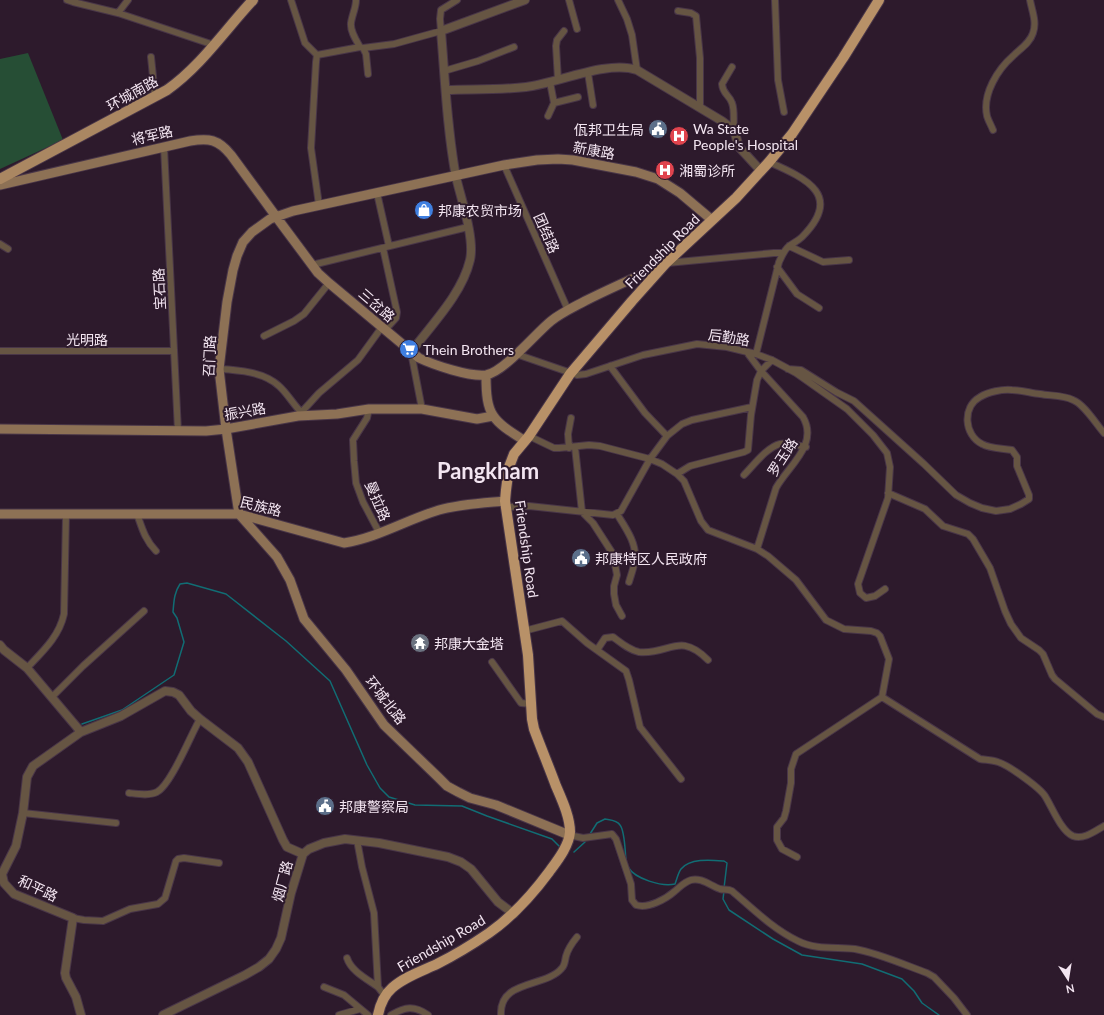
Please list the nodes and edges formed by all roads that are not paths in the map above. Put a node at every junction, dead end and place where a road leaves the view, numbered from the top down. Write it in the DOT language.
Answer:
graph roads {
  1 [pos="67,0"];
  2 [pos="128,0"];
  3 [pos="253,0"];
  4 [pos="291,0"];
  5 [pos="356,0"];
  6 [pos="457,0"];
  7 [pos="525,0"];
  8 [pos="568,0"];
  9 [pos="618,0"];
  10 [pos="775,0"];
  11 [pos="879,0"];
  12 [pos="1030,0"];
  13 [pos="678,11"];
  14 [pos="118,13"];
  15 [pos="577,29"];
  16 [pos="564,30"];
  17 [pos="441,31"];
  18 [pos="214,44"];
  19 [pos="362,47"];
  20 [pos="514,47"];
  21 [pos="317,55"];
  22 [pos="151,57"];
  23 [pos="732,67"];
  24 [pos="637,70"];
  25 [pos="444,71"];
  26 [pos="588,73"];
  27 [pos="368,74"];
  28 [pos="554,81"];
  29 [pos="446,90"];
  30 [pos="155,96"];
  31 [pos="578,97"];
  32 [pos="554,103"];
  33 [pos="593,105"];
  34 [pos="700,108"];
  35 [pos="784,112"];
  36 [pos="548,116"];
  37 [pos="734,130"];
  38 [pos="993,130"];
  39 [pos="164,147"];
  40 [pos="769,162"];
  41 [pos="504,165"];
  42 [pos="26,166"];
  43 [pos="761,171"];
  44 [pos="456,176"];
  45 [pos="32,178"];
  46 [pos="0,179"];
  47 [pos="0,185"];
  48 [pos="377,193"];
  49 [pos="318,205"];
  50 [pos="276,216"];
  51 [pos="712,220"];
  52 [pos="468,227"];
  53 [pos="0,244"];
  54 [pos="789,246"];
  55 [pos="386,247"];
  56 [pos="8,249"];
  57 [pos="783,253"];
  58 [pos="849,260"];
  59 [pos="666,263"];
  60 [pos="312,265"];
  61 [pos="777,267"];
  62 [pos="329,283"];
  63 [pos="819,308"];
  64 [pos="568,310"];
  65 [pos="384,329"];
  66 [pos="264,336"];
  67 [pos="174,351"];
  68 [pos="746,351"];
  69 [pos="0,352"];
  70 [pos="411,352"];
  71 [pos="516,354"];
  72 [pos="756,354"];
  73 [pos="772,360"];
  74 [pos="610,366"];
  75 [pos="220,369"];
  76 [pos="788,369"];
  77 [pos="761,371"];
  78 [pos="570,374"];
  79 [pos="486,375"];
  80 [pos="752,407"];
  81 [pos="369,409"];
  82 [pos="422,409"];
  83 [pos="300,414"];
  84 [pos="493,416"];
  85 [pos="571,418"];
  86 [pos="0,429"];
  87 [pos="226,429"];
  88 [pos="178,430"];
  89 [pos="1104,433"];
  90 [pos="667,436"];
  91 [pos="527,439"];
  92 [pos="806,447"];
  93 [pos="572,448"];
  94 [pos="650,459"];
  95 [pos="676,474"];
  96 [pos="744,475"];
  97 [pos="888,493"];
  98 [pos="506,504"];
  99 [pos="582,512"];
  100 [pos="0,514"];
  101 [pos="66,514"];
  102 [pos="137,514"];
  103 [pos="239,514"];
  104 [pos="616,514"];
  105 [pos="380,534"];
  106 [pos="757,549"];
  107 [pos="156,551"];
  108 [pos="629,582"];
  109 [pos="885,589"];
  110 [pos="144,611"];
  111 [pos="622,616"];
  112 [pos="524,631"];
  113 [pos="0,645"];
  114 [pos="597,650"];
  115 [pos="708,660"];
  116 [pos="492,662"];
  117 [pos="26,668"];
  118 [pos="52,697"];
  119 [pos="882,697"];
  120 [pos="531,704"];
  121 [pos="1104,717"];
  122 [pos="200,719"];
  123 [pos="81,732"];
  124 [pos="682,779"];
  125 [pos="129,793"];
  126 [pos="23,813"];
  127 [pos="116,823"];
  128 [pos="1104,826"];
  129 [pos="569,836"];
  130 [pos="357,840"];
  131 [pos="302,854"];
  132 [pos="797,857"];
  133 [pos="219,863"];
  134 [pos="2,865"];
  135 [pos="514,914"];
  136 [pos="73,918"];
  137 [pos="577,937"];
  138 [pos="347,958"];
  139 [pos="324,987"];
  140 [pos="378,987"];
  141 [pos="385,996"];
  142 [pos="360,1009"];
  143 [pos="81,1015"];
  144 [pos="164,1015"];
  145 [pos="339,1015"];
  146 [pos="368,1015"];
  147 [pos="378,1015"];
  148 [pos="391,1015"];
  149 [pos="428,1015"];
  150 [pos="500,1015"];
  151 [pos="967,1015"];
  1 -- 14 [label="street"];
  2 -- 14 [label="street"];
  3 -- 18 [label="main road, 环城南路"];
  4 -- 21 [label="street"];
  5 -- 19 [label="street"];
  6 -- 17 [label="street"];
  7 -- 17 [label="street"];
  8 -- 15 [label="street"];
  9 -- 24 [label="street"];
  10 -- 35 [label="street"];
  11 -- 40 [label="highway, Friendship Road"];
  12 -- 38 [label="street"];
  13 -- 34 [label="street"];
  14 -- 18 [label="street"];
  16 -- 28 [label="street"];
  17 -- 19 [label="street"];
  17 -- 25 [label="street"];
  18 -- 30 [label="main road, 环城南路"];
  19 -- 21 [label="street"];
  19 -- 27 [label="street"];
  20 -- 25 [label="street"];
  21 -- 49 [label="street"];
  22 -- 30 [label="street"];
  23 -- 37 [label="street"];
  24 -- 26 [label="street"];
  24 -- 34 [label="street"];
  25 -- 29 [label="street"];
  26 -- 28 [label="street"];
  26 -- 33 [label="street"];
  28 -- 29 [label="street"];
  28 -- 32 [label="street"];
  29 -- 44 [label="street"];
  30 -- 42 [label="main road, 环城南路"];
  31 -- 32 [label="street"];
  32 -- 36 [label="street"];
  34 -- 37 [label="street"];
  37 -- 43 [label="street"];
  39 -- 45 [label="main road, 将军路"];
  39 -- 50 [label="main road, 将军路"];
  39 -- 67 [label="street, 宝石路"];
  40 -- 43 [label="highway, Friendship Road"];
  40 -- 54 [label="street, 后勤路"];
  41 -- 44 [label="main road, 新康路"];
  41 -- 51 [label="main road, 新康路"];
  41 -- 64 [label="street, 团结路"];
  42 -- 45 [label="main road"];
  42 -- 46 [label="main road, 环城南路"];
  43 -- 51 [label="highway, Friendship Road"];
  44 -- 48 [label="main road, 新康路"];
  44 -- 52 [label="street"];
  45 -- 47 [label="main road, 将军路"];
  48 -- 49 [label="main road, 新康路"];
  48 -- 55 [label="street"];
  49 -- 50 [label="main road, 新康路"];
  50 -- 60 [label="main road, 三岔路"];
  50 -- 75 [label="main road, 召门路"];
  51 -- 59 [label="highway, Friendship Road"];
  52 -- 55 [label="street"];
  52 -- 70 [label="street"];
  53 -- 56 [label="street"];
  54 -- 57 [label="street, 后勤路"];
  54 -- 58 [label="street"];
  55 -- 60 [label="street"];
  55 -- 65 [label="street"];
  57 -- 59 [label="street"];
  57 -- 61 [label="street, 后勤路"];
  59 -- 64 [label="main road"];
  59 -- 78 [label="highway, Friendship Road"];
  60 -- 62 [label="main road, 三岔路"];
  61 -- 63 [label="street"];
  61 -- 72 [label="street, 后勤路"];
  62 -- 65 [label="main road, 三岔路"];
  62 -- 66 [label="street"];
  64 -- 71 [label="main road"];
  65 -- 70 [label="main road, 三岔路"];
  65 -- 83 [label="street"];
  67 -- 69 [label="street, 光明路"];
  67 -- 88 [label="street, 宝石路"];
  68 -- 72 [label="street, 后勤路"];
  68 -- 74 [label="street, 后勤路"];
  68 -- 77 [label="street, 罗玉路"];
  70 -- 79 [label="main road, 三岔路"];
  70 -- 82 [label="street"];
  71 -- 78 [label="street, 后勤路"];
  71 -- 79 [label="main road"];
  72 -- 73 [label="street"];
  73 -- 76 [label="street"];
  73 -- 77 [label="street"];
  74 -- 78 [label="street, 后勤路"];
  74 -- 90 [label="street"];
  75 -- 83 [label="street"];
  75 -- 87 [label="main road, 召门路"];
  76 -- 89 [label="street"];
  76 -- 97 [label="street"];
  77 -- 80 [label="street"];
  77 -- 92 [label="street, 罗玉路"];
  78 -- 91 [label="highway, Friendship Road"];
  79 -- 84 [label="main road"];
  80 -- 90 [label="street"];
  80 -- 95 [label="street"];
  81 -- 82 [label="main road, 振兴路"];
  81 -- 83 [label="main road, 振兴路"];
  81 -- 105 [label="street, 曼拉路"];
  82 -- 84 [label="main road, 振兴路"];
  83 -- 87 [label="main road, 振兴路"];
  84 -- 91 [label="main road"];
  85 -- 93 [label="street"];
  86 -- 88 [label="main road, 振兴路"];
  87 -- 88 [label="main road, 振兴路"];
  87 -- 103 [label="main road, 召门路"];
  90 -- 94 [label="street"];
  91 -- 93 [label="street"];
  91 -- 98 [label="highway, Friendship Road"];
  92 -- 96 [label="street"];
  92 -- 106 [label="street, 罗玉路"];
  93 -- 94 [label="street"];
  93 -- 99 [label="street"];
  94 -- 95 [label="street"];
  94 -- 104 [label="street"];
  95 -- 106 [label="street"];
  97 -- 109 [label="street"];
  97 -- 121 [label="street"];
  98 -- 99 [label="street"];
  98 -- 105 [label="main road, 民族路"];
  98 -- 112 [label="highway, Friendship Road"];
  99 -- 104 [label="street"];
  99 -- 111 [label="street"];
  100 -- 101 [label="main road, 民族路"];
  101 -- 102 [label="main road, 民族路"];
  101 -- 117 [label="street"];
  102 -- 103 [label="main road, 民族路"];
  102 -- 107 [label="street"];
  103 -- 105 [label="main road, 民族路"];
  103 -- 129 [label="main road, 环城北路"];
  104 -- 108 [label="street"];
  106 -- 119 [label="street"];
  110 -- 118 [label="street"];
  112 -- 114 [label="street"];
  112 -- 120 [label="highway, Friendship Road"];
  113 -- 117 [label="street"];
  114 -- 115 [label="street"];
  114 -- 124 [label="street"];
  116 -- 120 [label="street"];
  117 -- 118 [label="street"];
  118 -- 123 [label="street"];
  119 -- 128 [label="street"];
  119 -- 132 [label="street"];
  120 -- 129 [label="highway, Friendship Road"];
  122 -- 123 [label="street, 和平路"];
  122 -- 125 [label="street"];
  122 -- 131 [label="street, 和平路"];
  123 -- 126 [label="street, 和平路"];
  126 -- 127 [label="street"];
  126 -- 134 [label="street, 和平路"];
  129 -- 135 [label="highway, Friendship Road"];
  129 -- 151 [label="street"];
  130 -- 131 [label="street, 烟厂路"];
  130 -- 135 [label="street, 烟厂路"];
  130 -- 140 [label="street"];
  131 -- 144 [label="street, 烟厂路"];
  133 -- 136 [label="street"];
  134 -- 136 [label="street, 和平路"];
  135 -- 141 [label="highway, Friendship Road"];
  136 -- 143 [label="street"];
  137 -- 150 [label="street"];
  138 -- 140 [label="street"];
  139 -- 142 [label="street"];
  140 -- 141 [label="street"];
  141 -- 147 [label="highway, Friendship Road"];
  142 -- 145 [label="street"];
  142 -- 146 [label="street"];
  148 -- 149 [label="street"];
}
